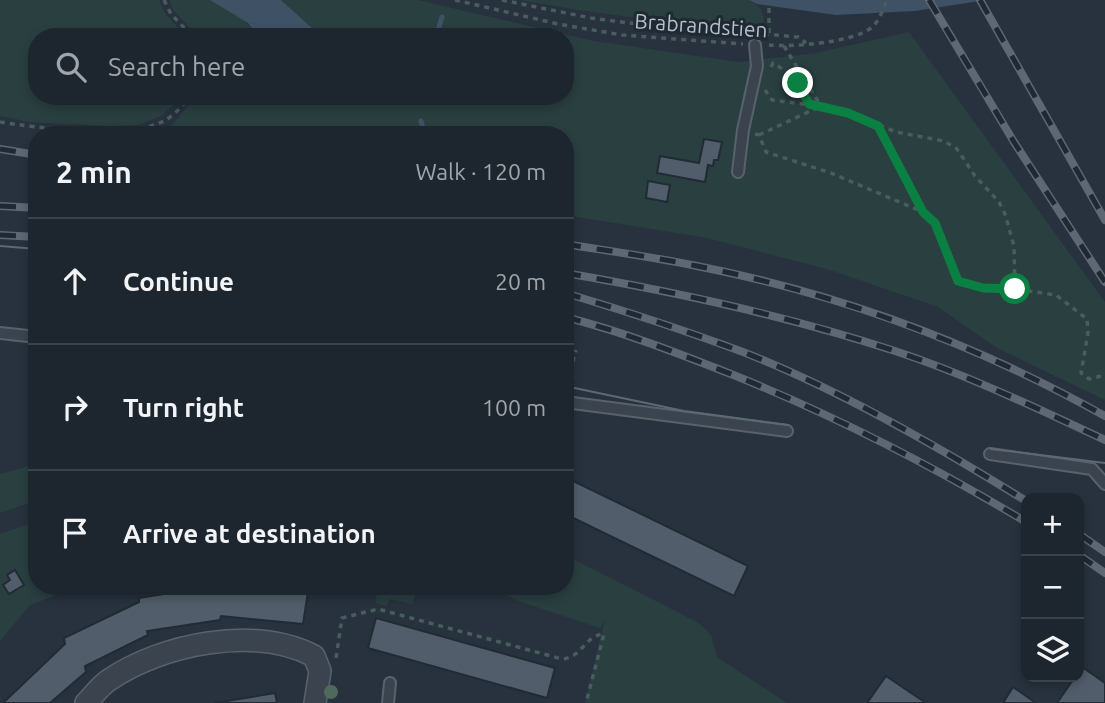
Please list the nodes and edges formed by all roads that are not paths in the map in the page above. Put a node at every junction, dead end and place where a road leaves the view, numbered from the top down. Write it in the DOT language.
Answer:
graph roads {
  1 [pos="755,45"];
  2 [pos="738,172"];
  3 [pos="0,333"];
  4 [pos="28,336"];
  5 [pos="574,403"];
  6 [pos="787,431"];
  7 [pos="990,454"];
  8 [pos="1105,484"];
  9 [pos="390,683"];
  10 [pos="86,703"];
  11 [pos="315,703"];
  12 [pos="388,703"];
  1 -- 2 [label="lane"];
  3 -- 4 [label="lane"];
  5 -- 6 [label="lane"];
  7 -- 8 [label="lane"];
  9 -- 12 [label="lane"];
  10 -- 11 [label="street"];
}
